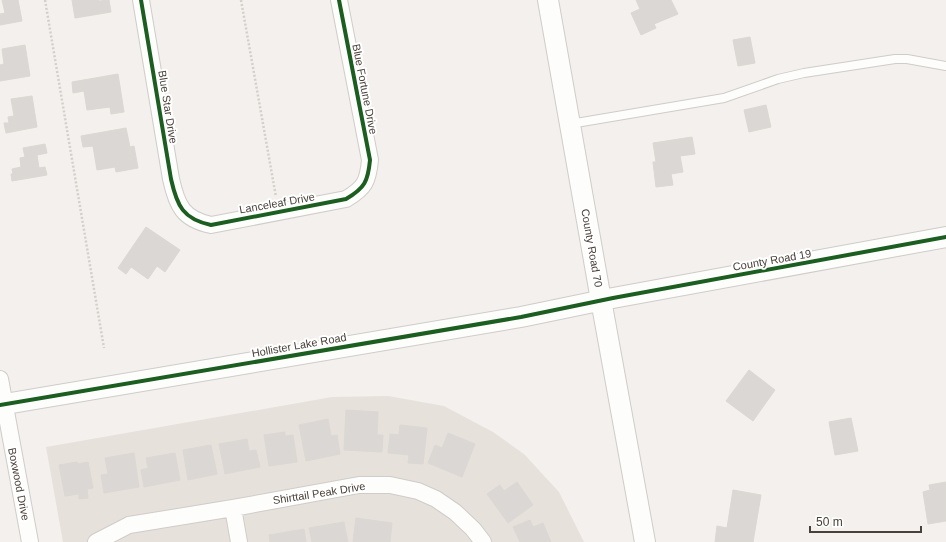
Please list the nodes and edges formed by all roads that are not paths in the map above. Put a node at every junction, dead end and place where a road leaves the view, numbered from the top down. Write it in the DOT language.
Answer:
graph roads {
  1 [pos="141,0"];
  2 [pos="339,0"];
  3 [pos="548,0"];
  4 [pos="946,66"];
  5 [pos="570,124"];
  6 [pos="366,181"];
  7 [pos="186,214"];
  8 [pos="946,237"];
  9 [pos="601,300"];
  10 [pos="0,379"];
  11 [pos="2,405"];
  12 [pos="233,508"];
  13 [pos="30,542"];
  14 [pos="96,542"];
  15 [pos="239,542"];
  16 [pos="483,542"];
  17 [pos="645,542"];
  1 -- 7 [label="street, Blue Star Drive"];
  2 -- 6 [label="street, Blue Fortune Drive"];
  3 -- 5 [label="street, County Road 70"];
  4 -- 5 [label="lane"];
  5 -- 9 [label="street, County Road 70"];
  6 -- 7 [label="street, Lanceleaf Drive"];
  8 -- 9 [label="street, County Road 19"];
  9 -- 11 [label="street, Hollister Lake Road"];
  9 -- 17 [label="street, County Road 70"];
  10 -- 11 [label="street, Boxwood Drive"];
  11 -- 13 [label="street, Boxwood Drive"];
  12 -- 14 [label="street, Shirttail Peak Drive"];
  12 -- 15 [label="street"];
  12 -- 16 [label="street, Shirttail Peak Drive"];
}
